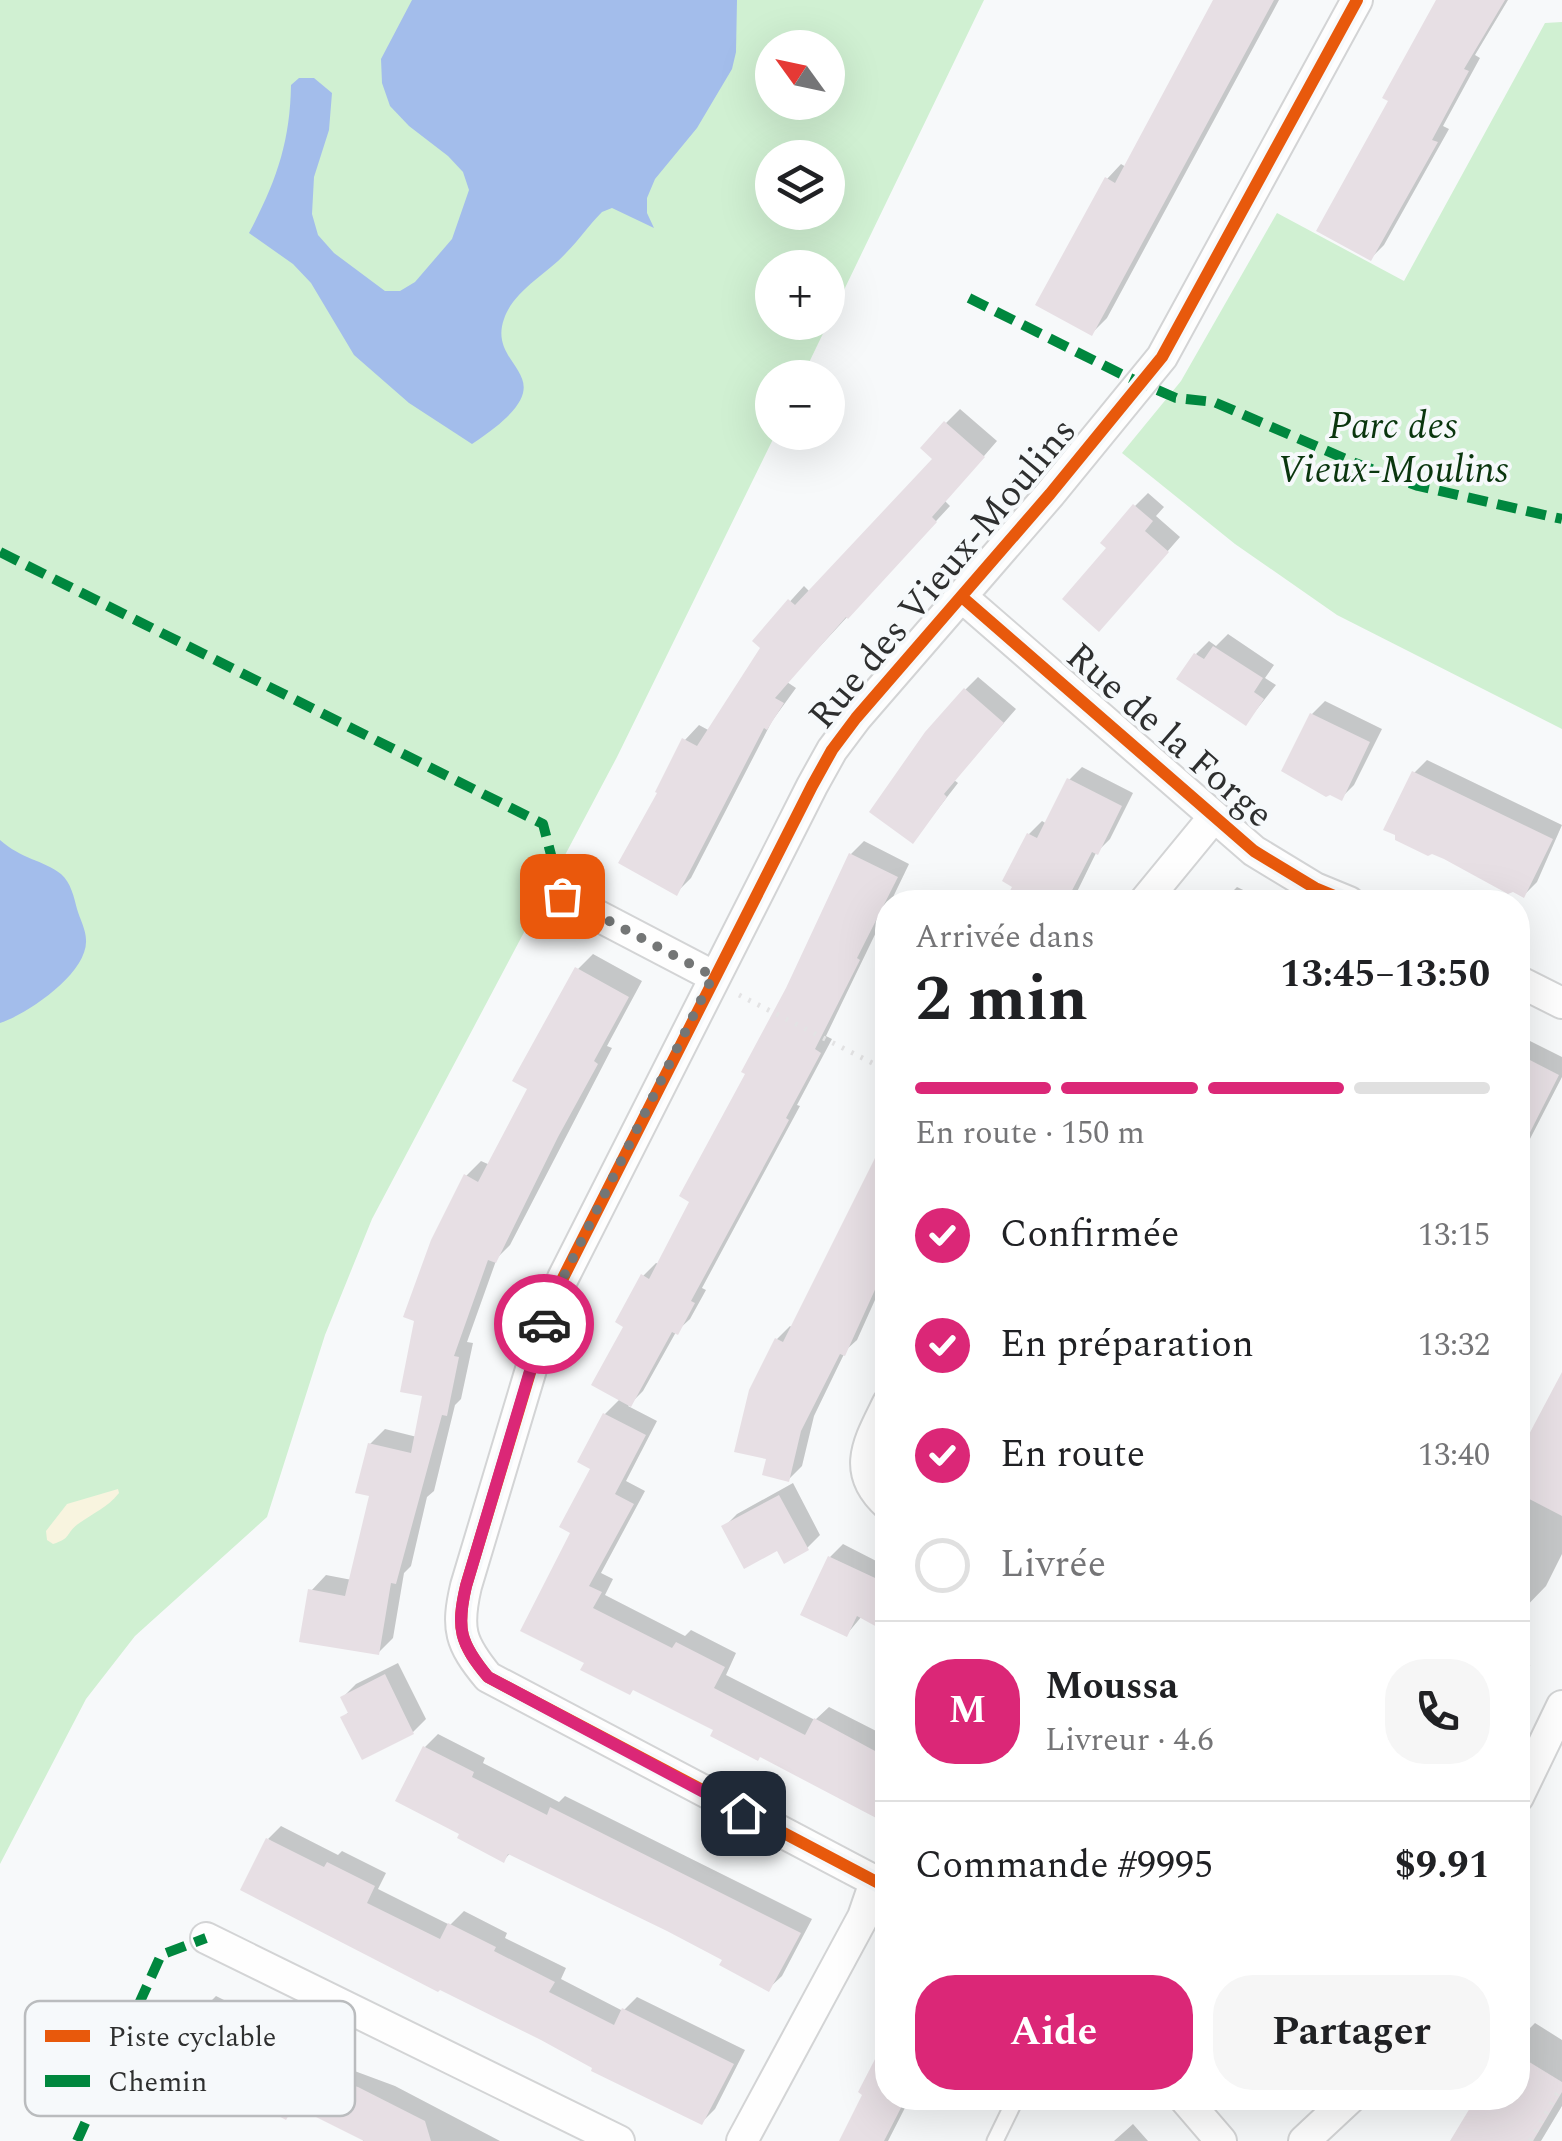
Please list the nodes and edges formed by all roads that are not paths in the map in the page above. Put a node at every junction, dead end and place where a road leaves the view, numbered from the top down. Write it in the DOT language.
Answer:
graph roads {
  1 [pos="1357,0"];
  2 [pos="962,597"];
  3 [pos="1214,818"];
  4 [pos="1154,890"];
  5 [pos="1324,890"];
  6 [pos="562,896"];
  7 [pos="713,976"];
  8 [pos="1530,988"];
  9 [pos="1562,1003"];
  10 [pos="875,1430"];
  11 [pos="875,1494"];
  12 [pos="1562,1706"];
  13 [pos="1530,1772"];
  14 [pos="875,1881"];
  15 [pos="875,1897"];
  16 [pos="206,1938"];
  17 [pos="334,2001"];
  18 [pos="355,2011"];
  19 [pos="1010,2110"];
  20 [pos="1194,2110"];
  21 [pos="1337,2110"];
  22 [pos="618,2141"];
  23 [pos="742,2141"];
  24 [pos="994,2141"];
  25 [pos="1221,2141"];
  26 [pos="1304,2141"];
  1 -- 2 [label="street, Rue des Vieux-Moulins"];
  2 -- 3 [label="street, Rue de la Forge"];
  2 -- 7 [label="street, Rue des Vieux-Moulins"];
  3 -- 4 [label="street"];
  3 -- 5 [label="street, Rue de la Forge"];
  6 -- 7 [label="street"];
  7 -- 14 [label="street, Rue des Vieux-Moulins"];
  8 -- 9 [label="street"];
  10 -- 11 [label="street"];
  12 -- 13 [label="street"];
  15 -- 23 [label="street"];
  16 -- 17 [label="street"];
  18 -- 22 [label="street"];
  19 -- 24 [label="lane"];
  20 -- 25 [label="street"];
  21 -- 26 [label="street"];
}
